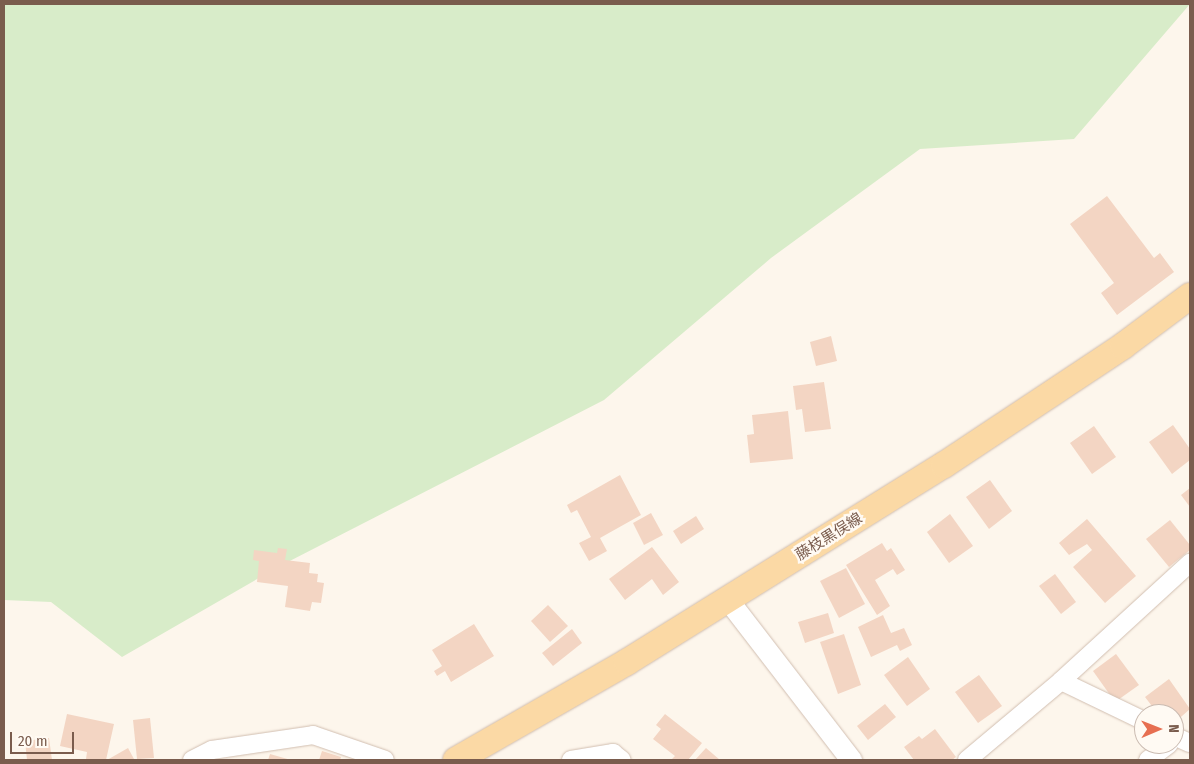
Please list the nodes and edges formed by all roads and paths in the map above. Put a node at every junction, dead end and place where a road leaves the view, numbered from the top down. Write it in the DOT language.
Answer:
graph roads {
  1 [pos="1190,296"];
  2 [pos="1190,563"];
  3 [pos="728,600"];
  4 [pos="1061,681"];
  5 [pos="1134,716"];
  6 [pos="192,760"];
  7 [pos="385,760"];
  8 [pos="456,760"];
  9 [pos="570,760"];
  10 [pos="622,760"];
  11 [pos="851,760"];
  12 [pos="967,760"];
  1 -- 3 [label="main road, 藤枝黒俣線"];
  2 -- 4 [label="street"];
  3 -- 8 [label="main road, 藤枝黒俣線"];
  3 -- 11 [label="street"];
  4 -- 5 [label="street"];
  4 -- 12 [label="street"];
  6 -- 7 [label="street"];
  9 -- 10 [label="street"];
}
